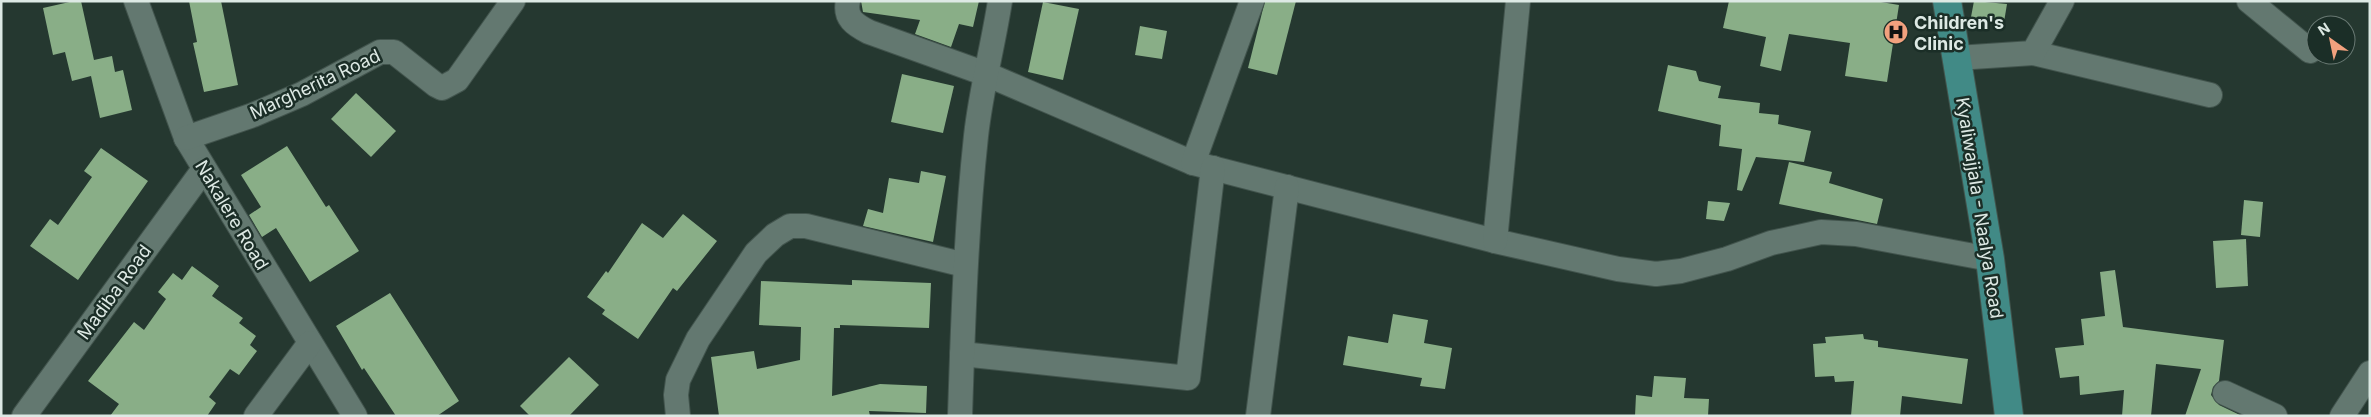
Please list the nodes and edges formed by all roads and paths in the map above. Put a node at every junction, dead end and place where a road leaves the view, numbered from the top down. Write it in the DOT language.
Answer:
graph roads {
  1 [pos="136,1"];
  2 [pos="513,1"];
  3 [pos="848,1"];
  4 [pos="1000,1"];
  5 [pos="1252,1"];
  6 [pos="1518,1"];
  7 [pos="1947,1"];
  8 [pos="2062,1"];
  9 [pos="2249,1"];
  10 [pos="2306,48"];
  11 [pos="2033,52"];
  12 [pos="1957,58"];
  13 [pos="986,74"];
  14 [pos="2210,95"];
  15 [pos="186,138"];
  16 [pos="1203,166"];
  17 [pos="204,169"];
  18 [pos="1287,187"];
  19 [pos="1494,241"];
  20 [pos="1990,259"];
  21 [pos="965,265"];
  22 [pos="310,343"];
  23 [pos="962,354"];
  24 [pos="2370,373"];
  25 [pos="2225,393"];
  26 [pos="24,416"];
  27 [pos="256,416"];
  28 [pos="355,416"];
  29 [pos="678,416"];
  30 [pos="960,416"];
  31 [pos="1258,416"];
  32 [pos="2009,416"];
  33 [pos="2275,416"];
  34 [pos="2342,416"];
  1 -- 15 [label="street, Nakalere Road"];
  2 -- 15 [label="street, Margherita Road"];
  3 -- 13 [label="street"];
  4 -- 13 [label="street"];
  5 -- 16 [label="street"];
  6 -- 19 [label="street"];
  7 -- 12 [label="main road, Kyaliwajjala - Naalya Road"];
  8 -- 11 [label="street"];
  9 -- 10 [label="street"];
  11 -- 12 [label="street"];
  11 -- 14 [label="street"];
  12 -- 20 [label="main road, Kyaliwajjala - Naalya Road"];
  13 -- 16 [label="street"];
  13 -- 21 [label="street"];
  15 -- 17 [label="street, Nakalere Road"];
  16 -- 18 [label="street"];
  16 -- 23 [label="street"];
  17 -- 22 [label="street, Nakalere Road"];
  17 -- 26 [label="street, Madiba Road"];
  18 -- 19 [label="street"];
  18 -- 31 [label="street"];
  19 -- 20 [label="street"];
  20 -- 32 [label="main road, Kyaliwajjala - Naalya Road"];
  21 -- 23 [label="street"];
  21 -- 29 [label="street"];
  22 -- 27 [label="street"];
  22 -- 28 [label="street, Nakalere Road"];
  23 -- 30 [label="street"];
  24 -- 34 [label="street"];
  25 -- 33 [label="street"];
}
